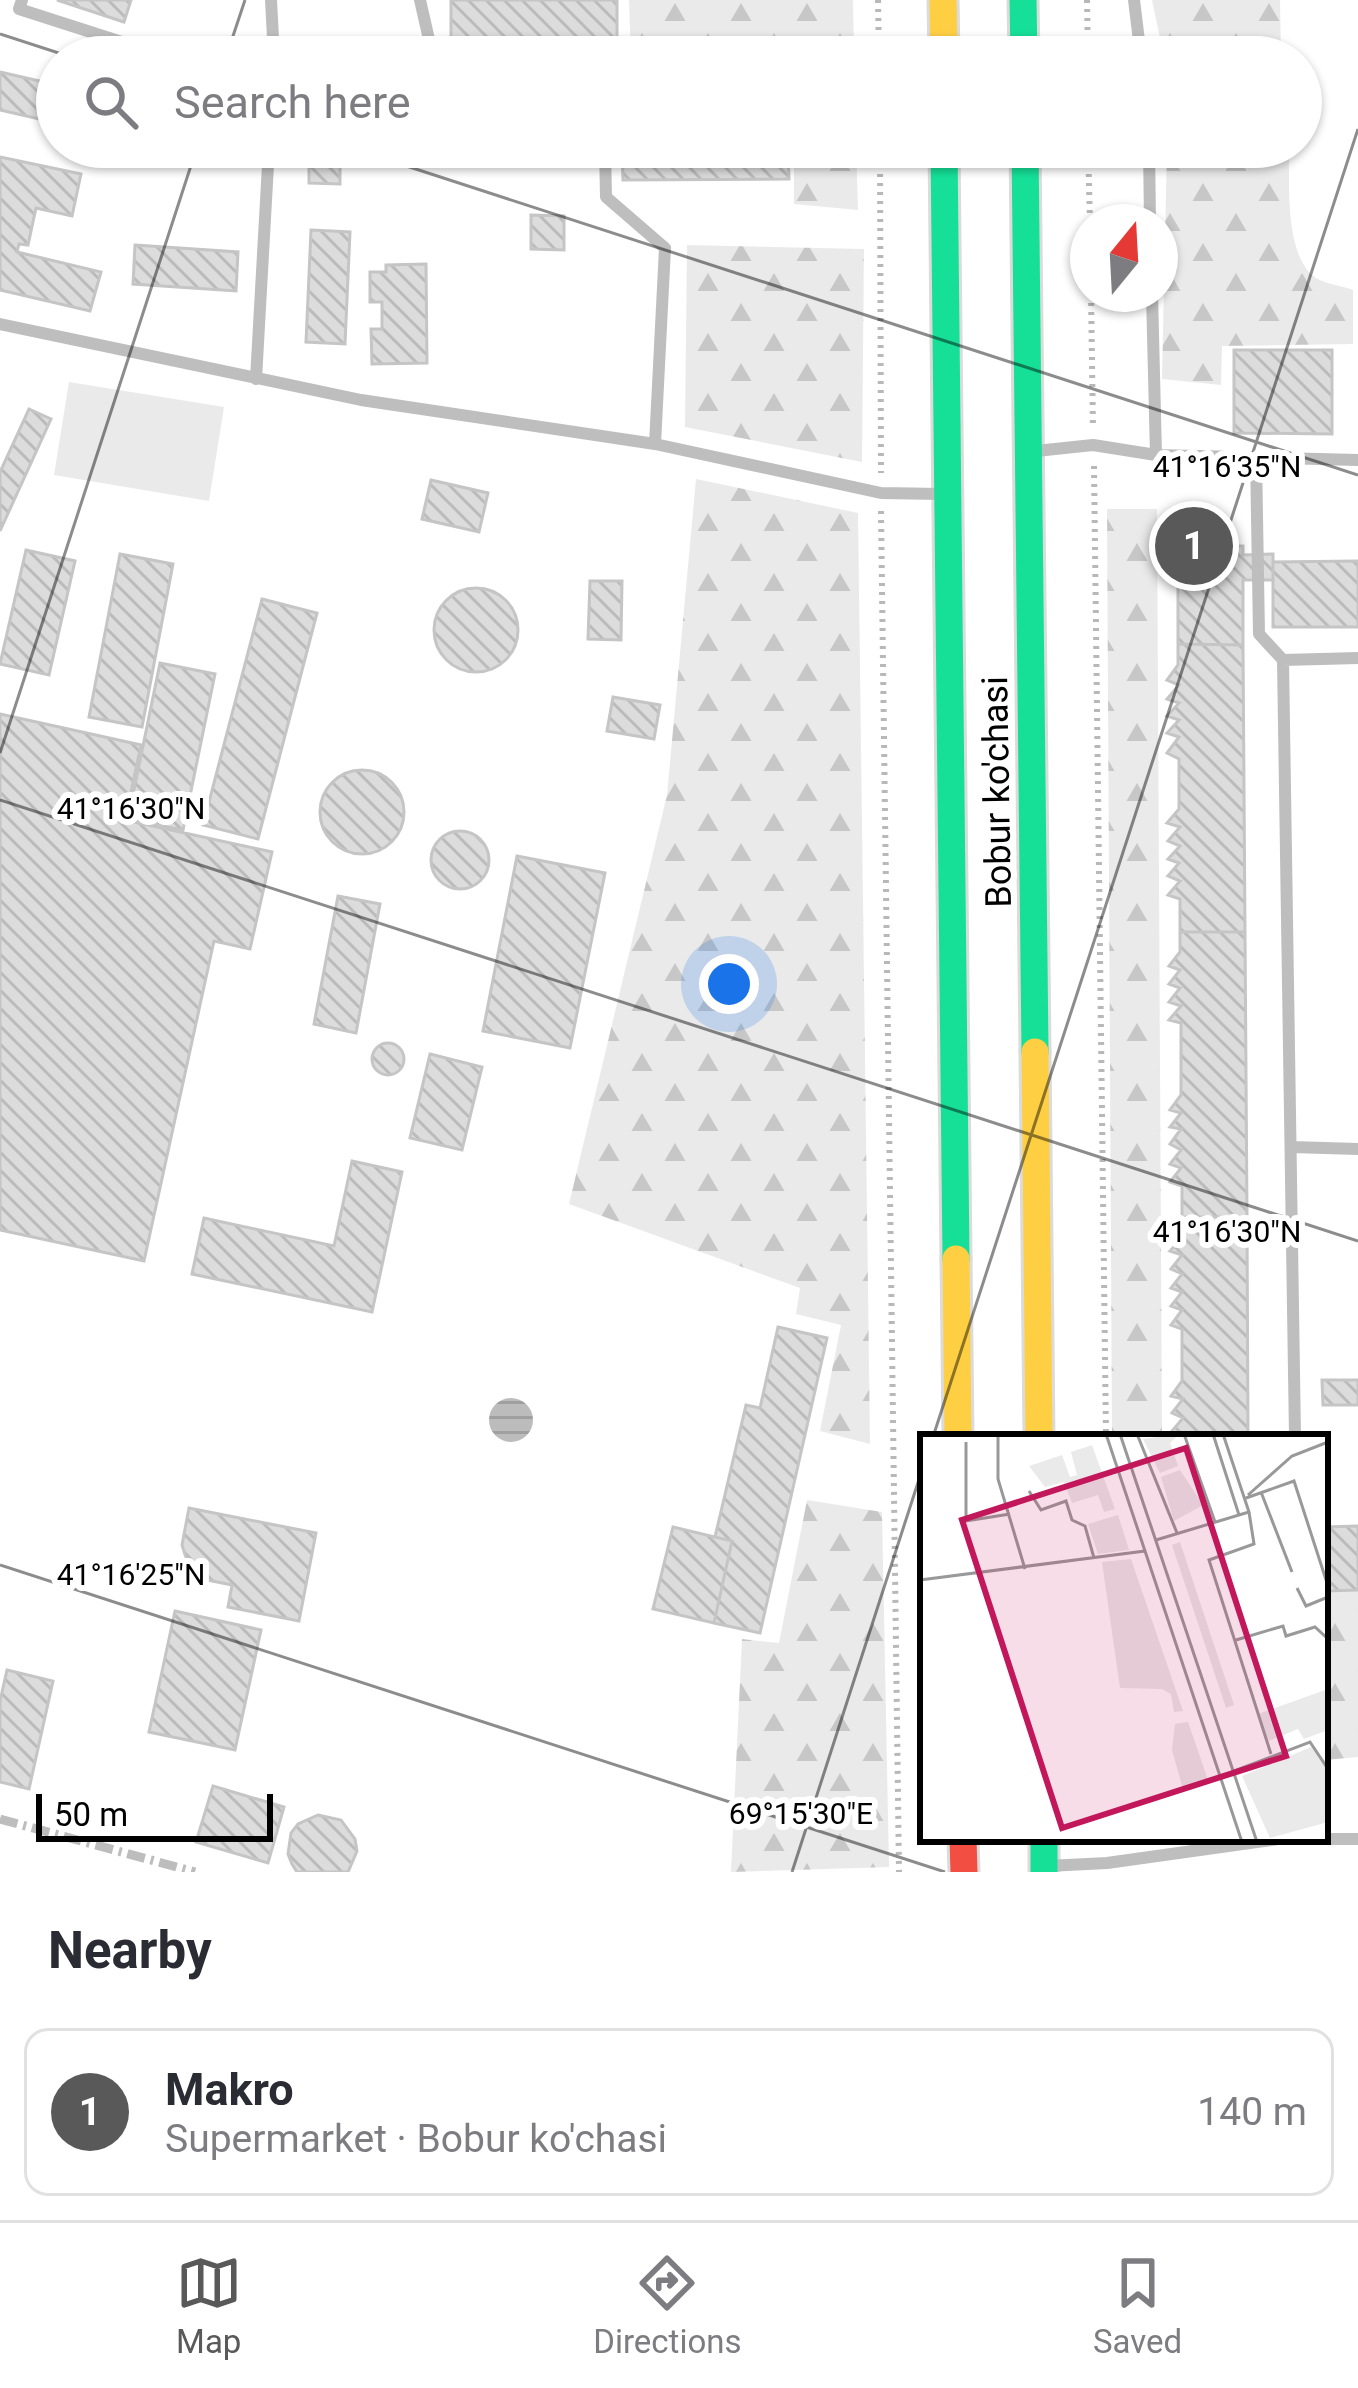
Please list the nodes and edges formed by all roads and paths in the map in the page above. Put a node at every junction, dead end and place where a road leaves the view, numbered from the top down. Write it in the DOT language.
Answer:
graph roads {
  1 [pos="22,0"];
  2 [pos="271,0"];
  3 [pos="420,0"];
  4 [pos="878,0"];
  5 [pos="943,0"];
  6 [pos="1023,0"];
  7 [pos="1088,0"];
  8 [pos="1134,0"];
  9 [pos="103,36"];
  10 [pos="273,36"];
  11 [pos="428,36"];
  12 [pos="879,36"];
  13 [pos="944,36"];
  14 [pos="1024,36"];
  15 [pos="1088,36"];
  16 [pos="1139,36"];
  17 [pos="268,168"];
  18 [pos="605,168"];
  19 [pos="880,168"];
  20 [pos="944,168"];
  21 [pos="1025,168"];
  22 [pos="1089,168"];
  23 [pos="1149,168"];
  24 [pos="1090,204"];
  25 [pos="1150,204"];
  26 [pos="1091,312"];
  27 [pos="1152,312"];
  28 [pos="0,324"];
  29 [pos="256,379"];
  30 [pos="655,444"];
  31 [pos="1093,445"];
  32 [pos="1029,452"];
  33 [pos="1156,455"];
  34 [pos="1256,457"];
  35 [pos="1358,460"];
  36 [pos="880,493"];
  37 [pos="948,494"];
  38 [pos="1358,658"];
  39 [pos="1283,660"];
  40 [pos="1292,1147"];
  41 [pos="1358,1148"];
  42 [pos="958,1434"];
  43 [pos="1039,1434"];
  44 [pos="1106,1434"];
  45 [pos="1295,1434"];
  46 [pos="963,1842"];
  47 [pos="1257,1842"];
  48 [pos="1044,1859"];
  49 [pos="899,1872"];
  50 [pos="964,1872"];
  1 -- 9 [label="lane"];
  2 -- 10 [label="lane"];
  3 -- 11 [label="lane"];
  4 -- 12 [label="path"];
  5 -- 13 [label="main road"];
  6 -- 14 [label="main road"];
  7 -- 15 [label="path"];
  8 -- 16 [label="lane"];
  17 -- 29 [label="lane"];
  18 -- 30 [label="lane"];
  19 -- 36 [label="path"];
  20 -- 37 [label="main road, Bobur ko'chasi"];
  21 -- 32 [label="main road, Bobur ko'chasi"];
  22 -- 24 [label="path"];
  23 -- 25 [label="lane"];
  26 -- 31 [label="path"];
  27 -- 33 [label="lane"];
  28 -- 29 [label="lane"];
  29 -- 30 [label="lane"];
  30 -- 36 [label="lane"];
  31 -- 32 [label="lane"];
  31 -- 33 [label="lane"];
  31 -- 44 [label="path"];
  32 -- 43 [label="main road, Bobur ko'chasi"];
  33 -- 34 [label="lane"];
  34 -- 35 [label="lane"];
  34 -- 39 [label="lane"];
  36 -- 37 [label="lane"];
  36 -- 49 [label="path"];
  37 -- 42 [label="main road, Bobur ko'chasi"];
  38 -- 39 [label="lane"];
  39 -- 40 [label="lane"];
  40 -- 41 [label="lane"];
  40 -- 45 [label="lane"];
  46 -- 50 [label="main road"];
  47 -- 48 [label="lane"];
}
